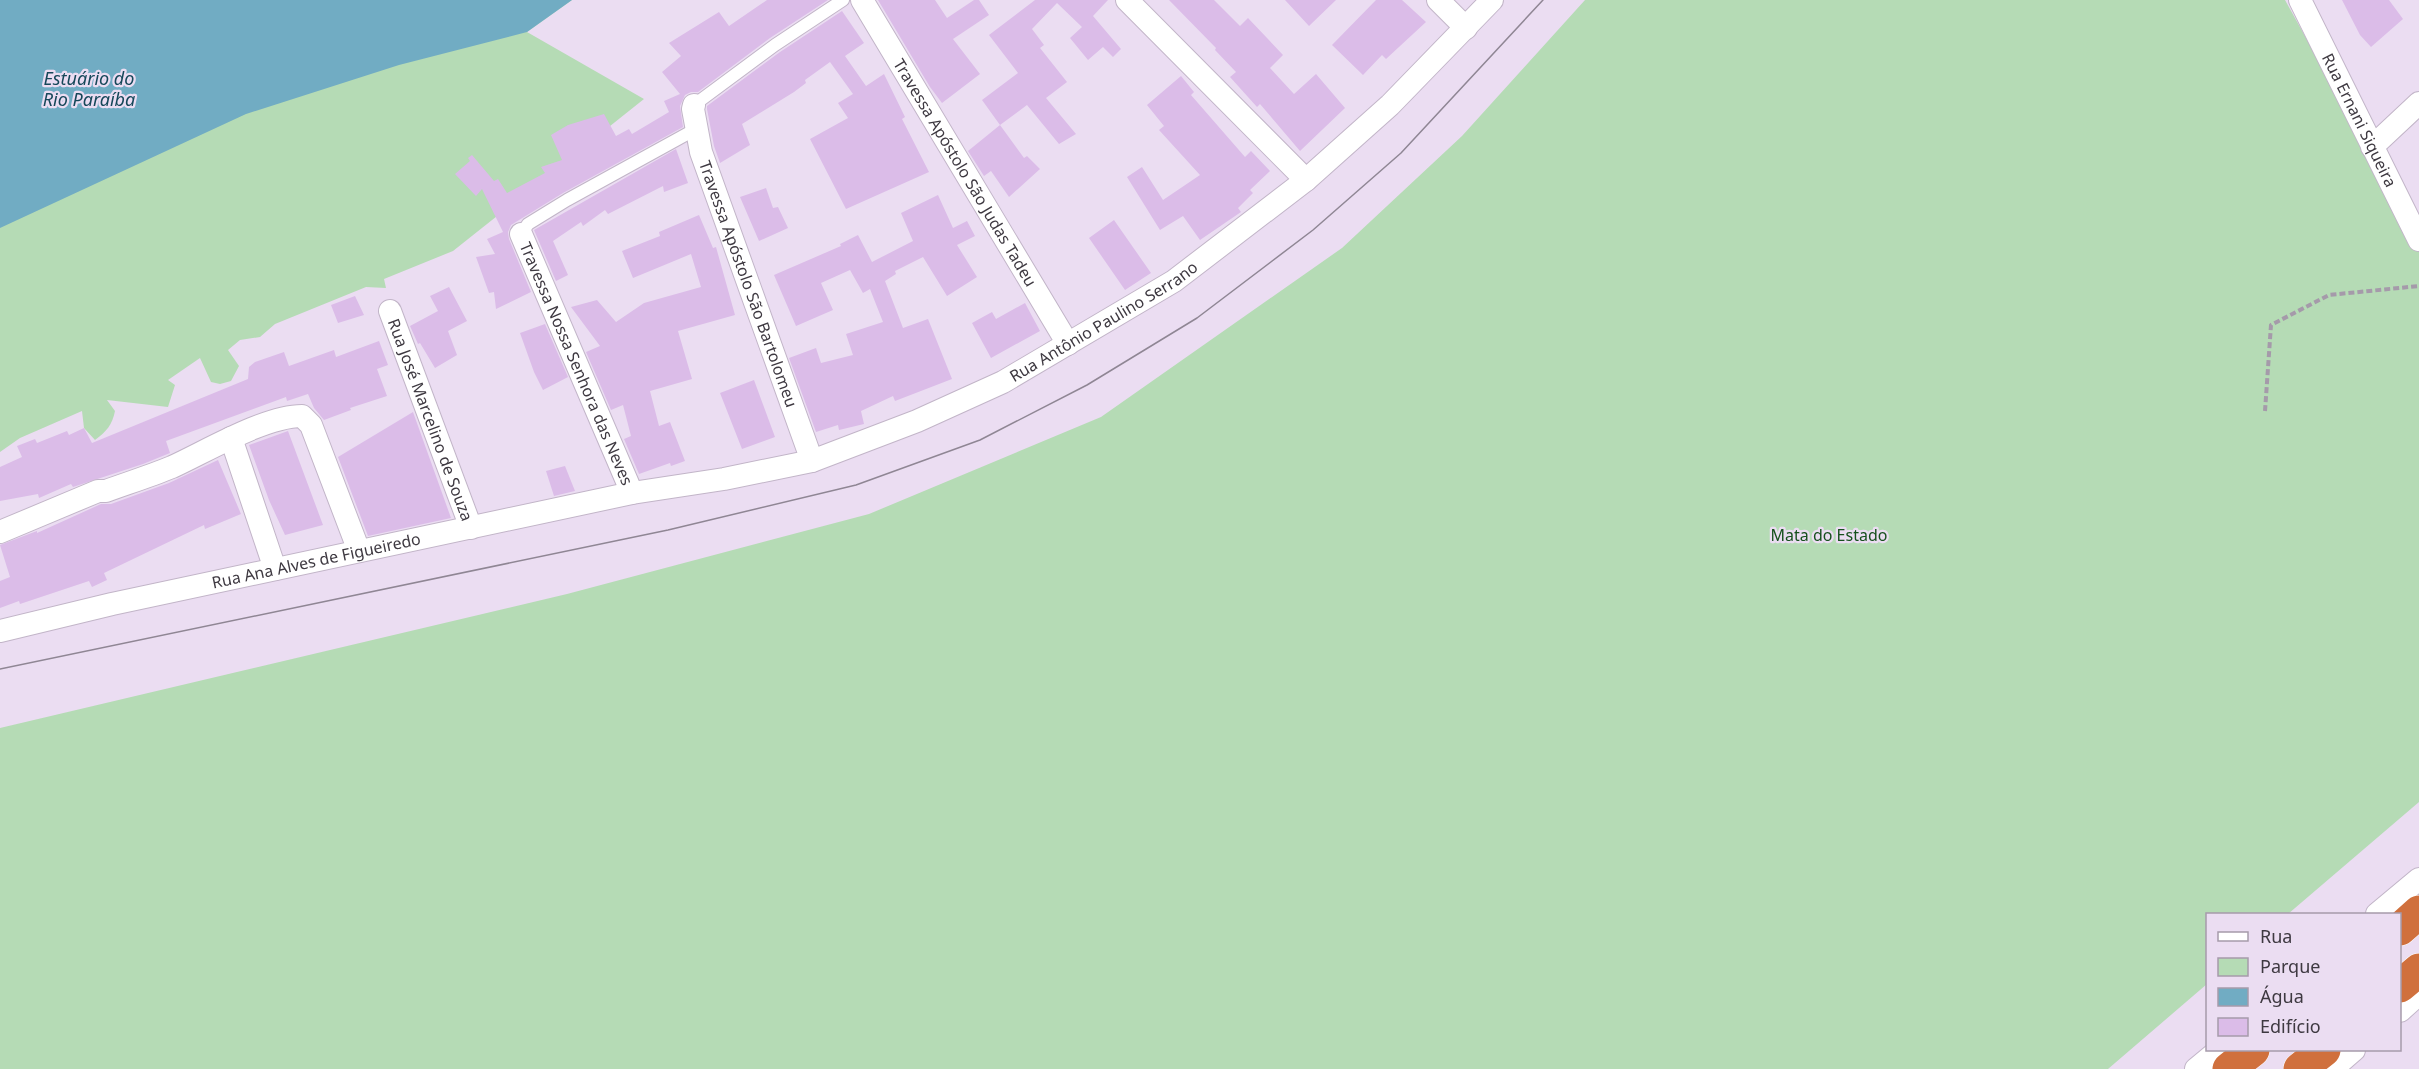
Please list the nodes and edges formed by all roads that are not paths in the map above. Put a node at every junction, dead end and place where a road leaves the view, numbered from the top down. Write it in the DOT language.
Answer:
graph roads {
  1 [pos="843,0"];
  2 [pos="862,0"];
  3 [pos="1127,0"];
  4 [pos="1438,0"];
  5 [pos="1492,0"];
  6 [pos="2300,0"];
  7 [pos="1466,28"];
  8 [pos="2419,103"];
  9 [pos="694,105"];
  10 [pos="696,129"];
  11 [pos="2372,147"];
  12 [pos="1306,180"];
  13 [pos="520,234"];
  14 [pos="2419,240"];
  15 [pos="390,311"];
  16 [pos="1068,345"];
  17 [pos="231,438"];
  18 [pos="812,461"];
  19 [pos="632,493"];
  20 [pos="471,528"];
  21 [pos="0,532"];
  22 [pos="359,550"];
  23 [pos="275,568"];
  24 [pos="0,631"];
  25 [pos="2419,879"];
  26 [pos="2419,912"];
  27 [pos="2380,913"];
  28 [pos="2401,928"];
  29 [pos="2419,970"];
  30 [pos="2401,985"];
  31 [pos="2419,994"];
  32 [pos="2401,1010"];
  33 [pos="2218,1051"];
  34 [pos="2252,1051"];
  35 [pos="2323,1051"];
  36 [pos="2353,1051"];
  37 [pos="2196,1069"];
  38 [pos="2229,1069"];
  39 [pos="2300,1069"];
  40 [pos="2332,1069"];
  1 -- 9 [label="lane"];
  2 -- 16 [label="street, Travessa Apóstolo São Judas Tadeu"];
  3 -- 12 [label="street"];
  4 -- 7 [label="street"];
  5 -- 7 [label="street, Rua Antônio Paulino Serrano"];
  6 -- 11 [label="street, Rua Ernani Siqueira"];
  7 -- 12 [label="street, Rua Antônio Paulino Serrano"];
  8 -- 11 [label="street"];
  9 -- 10 [label="street, Travessa Apóstolo São Bartolomeu"];
  10 -- 13 [label="lane"];
  10 -- 18 [label="street, Travessa Apóstolo São Bartolomeu"];
  11 -- 14 [label="street, Rua Ernani Siqueira"];
  12 -- 16 [label="street, Rua Antônio Paulino Serrano"];
  13 -- 19 [label="street, Travessa Nossa Senhora das Neves"];
  15 -- 20 [label="street, Rua José Marcelino de Souza"];
  16 -- 18 [label="street, Rua Antônio Paulino Serrano"];
  17 -- 21 [label="street"];
  17 -- 22 [label="street"];
  17 -- 23 [label="street"];
  18 -- 19 [label="street, Rua Antônio Paulino Serrano"];
  19 -- 20 [label="street, Rua Ana Alves de Figueiredo"];
  20 -- 22 [label="street, Rua Ana Alves de Figueiredo"];
  22 -- 23 [label="street, Rua Ana Alves de Figueiredo"];
  23 -- 24 [label="street, Rua Ana Alves de Figueiredo"];
  25 -- 27 [label="street"];
  26 -- 28 [label="highway"];
  29 -- 30 [label="highway"];
  31 -- 32 [label="street"];
  33 -- 37 [label="street"];
  34 -- 38 [label="highway"];
  35 -- 39 [label="highway"];
  36 -- 40 [label="street"];
}
